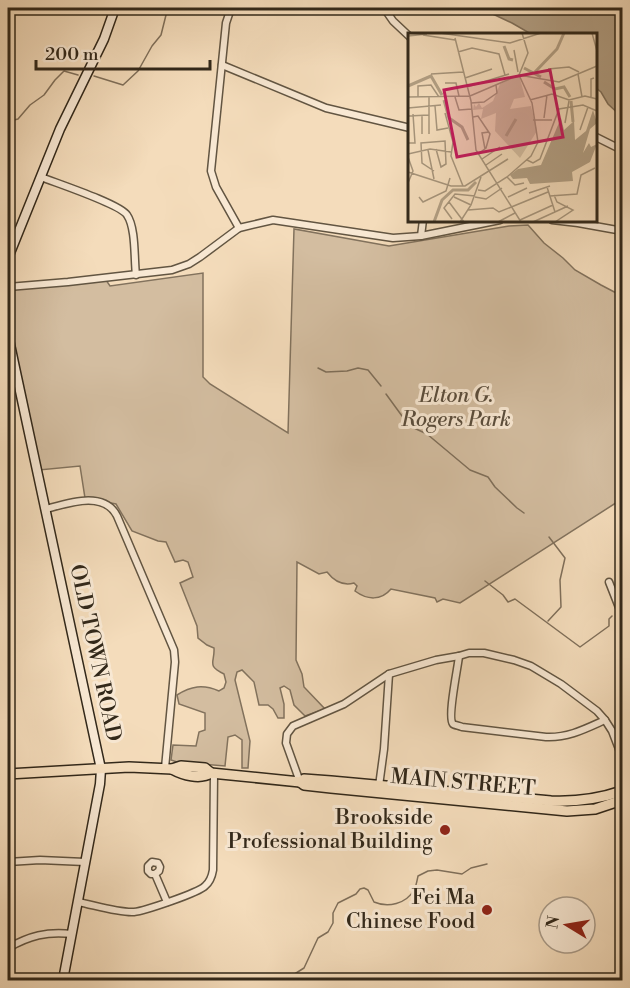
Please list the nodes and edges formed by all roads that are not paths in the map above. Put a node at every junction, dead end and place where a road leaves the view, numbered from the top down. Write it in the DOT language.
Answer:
graph roads {
  1 [pos="115,8"];
  2 [pos="231,8"];
  3 [pos="384,8"];
  4 [pos="408,36"];
  5 [pos="222,65"];
  6 [pos="408,128"];
  7 [pos="597,138"];
  8 [pos="622,150"];
  9 [pos="41,177"];
  10 [pos="423,222"];
  11 [pos="490,222"];
  12 [pos="569,222"];
  13 [pos="239,228"];
  14 [pos="622,232"];
  15 [pos="421,236"];
  16 [pos="8,258"];
  17 [pos="136,275"];
  18 [pos="8,287"];
  19 [pos="8,335"];
  20 [pos="46,509"];
  21 [pos="609,582"];
  22 [pos="622,615"];
  23 [pos="459,656"];
  24 [pos="389,674"];
  25 [pos="604,720"];
  26 [pos="8,753"];
  27 [pos="622,757"];
  28 [pos="102,769"];
  29 [pos="168,769"];
  30 [pos="213,773"];
  31 [pos="9,774"];
  32 [pos="300,782"];
  33 [pos="379,789"];
  34 [pos="622,791"];
  35 [pos="622,800"];
  36 [pos="566,806"];
  37 [pos="8,862"];
  38 [pos="86,862"];
  39 [pos="155,874"];
  40 [pos="78,902"];
  41 [pos="167,902"];
  42 [pos="72,934"];
  43 [pos="8,948"];
  44 [pos="63,981"];
  1 -- 9 [label="main road"];
  2 -- 5 [label="street"];
  3 -- 4 [label="street"];
  5 -- 6 [label="street"];
  5 -- 13 [label="street"];
  7 -- 8 [label="street"];
  9 -- 16 [label="main road"];
  9 -- 17 [label="street"];
  10 -- 15 [label="street"];
  11 -- 15 [label="street"];
  12 -- 14 [label="street"];
  13 -- 15 [label="street"];
  13 -- 17 [label="street"];
  17 -- 18 [label="street"];
  19 -- 20 [label="main road, OLD TOWN ROAD"];
  20 -- 28 [label="main road, OLD TOWN ROAD"];
  20 -- 29 [label="street"];
  21 -- 22 [label="street"];
  23 -- 24 [label="street"];
  23 -- 25 [label="street"];
  23 -- 25 [label="street"];
  24 -- 32 [label="street"];
  24 -- 33 [label="street"];
  25 -- 27 [label="street"];
  26 -- 31 [label="street"];
  28 -- 29 [label="main road, MAIN STREET"];
  28 -- 31 [label="main road, MAIN STREET"];
  28 -- 38 [label="main road, OLD TOWN ROAD"];
  29 -- 30 [label="main road, MAIN STREET"];
  30 -- 32 [label="main road, MAIN STREET"];
  30 -- 41 [label="street"];
  32 -- 33 [label="main road, MAIN STREET"];
  33 -- 36 [label="main road, MAIN STREET"];
  34 -- 36 [label="main road, MAIN STREET"];
  35 -- 36 [label="main road, MAIN STREET"];
  37 -- 38 [label="street"];
  38 -- 40 [label="main road, OLD TOWN ROAD"];
  39 -- 41 [label="street"];
  40 -- 41 [label="street"];
  40 -- 42 [label="main road, OLD TOWN ROAD"];
  42 -- 43 [label="street"];
  42 -- 44 [label="main road, OLD TOWN ROAD"];
}
